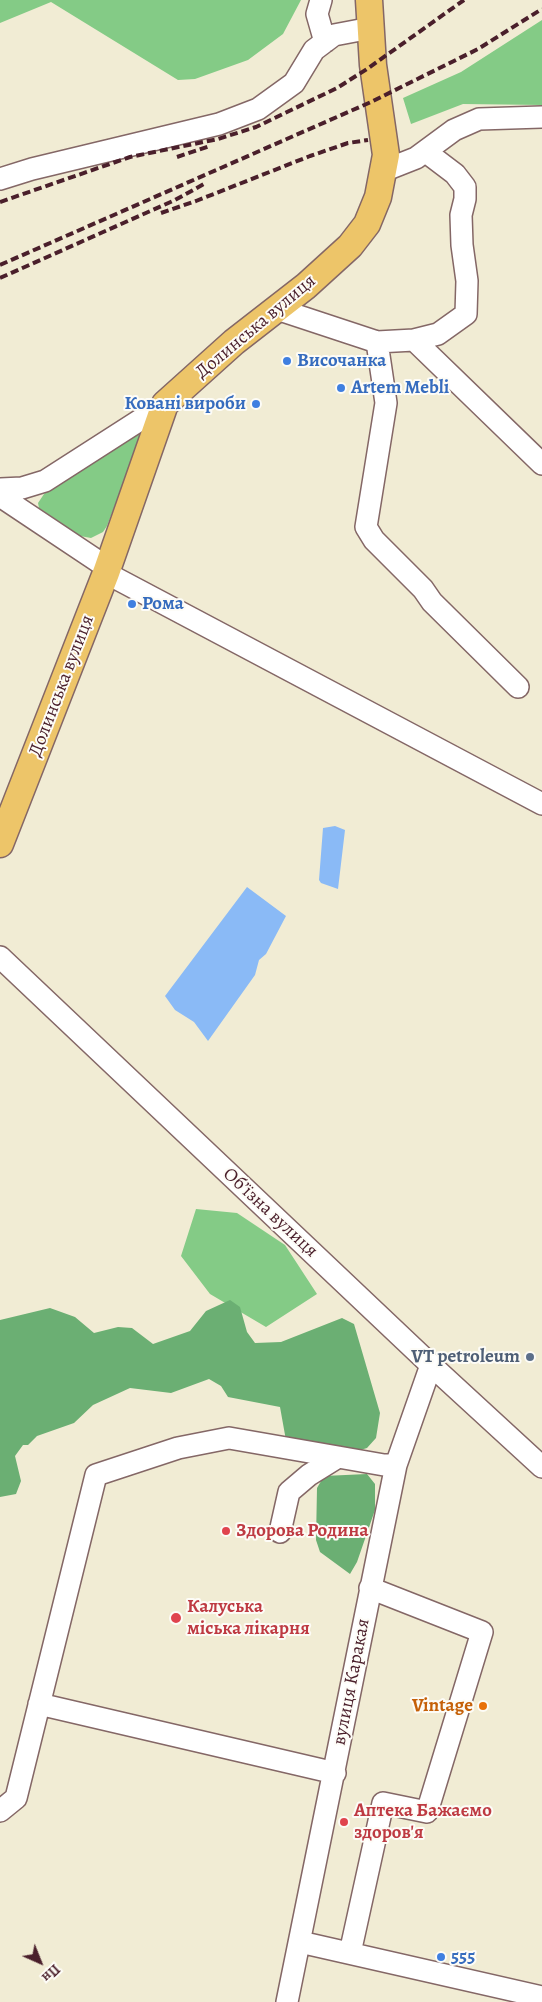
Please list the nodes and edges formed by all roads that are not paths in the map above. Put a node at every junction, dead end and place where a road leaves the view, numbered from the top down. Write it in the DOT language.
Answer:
graph roads {
  1 [pos="321,0"];
  2 [pos="369,0"];
  3 [pos="371,28"];
  4 [pos="325,42"];
  5 [pos="542,118"];
  6 [pos="426,152"];
  7 [pos="383,171"];
  8 [pos="0,179"];
  9 [pos="277,309"];
  10 [pos="414,340"];
  11 [pos="376,342"];
  12 [pos="165,404"];
  13 [pos="542,464"];
  14 [pos="0,490"];
  15 [pos="0,496"];
  16 [pos="107,571"];
  17 [pos="518,687"];
  18 [pos="542,804"];
  19 [pos="0,844"];
  20 [pos="0,957"];
  21 [pos="431,1365"];
  22 [pos="338,1458"];
  23 [pos="396,1464"];
  24 [pos="542,1467"];
  25 [pos="280,1532"];
  26 [pos="370,1588"];
  27 [pos="39,1704"];
  28 [pos="335,1773"];
  29 [pos="0,1810"];
  30 [pos="300,1942"];
  31 [pos="350,1953"];
  32 [pos="542,1997"];
  33 [pos="287,2002"];
  1 -- 4 [label="street"];
  2 -- 3 [label="main road, Долинська вулиця"];
  3 -- 4 [label="street"];
  3 -- 7 [label="main road, Долинська вулиця"];
  4 -- 8 [label="street"];
  5 -- 6 [label="street"];
  6 -- 7 [label="street"];
  6 -- 10 [label="street"];
  7 -- 9 [label="main road, Долинська вулиця"];
  9 -- 11 [label="street"];
  9 -- 12 [label="main road, Долинська вулиця"];
  10 -- 11 [label="street"];
  10 -- 13 [label="street"];
  11 -- 17 [label="street"];
  12 -- 14 [label="street"];
  12 -- 16 [label="main road, Долинська вулиця"];
  15 -- 16 [label="street"];
  16 -- 18 [label="street"];
  16 -- 19 [label="main road, Долинська вулиця"];
  20 -- 21 [label="street, Обʼїзна вулиця"];
  21 -- 23 [label="street, вулиця Каракая"];
  21 -- 24 [label="street, Обʼїзна вулиця"];
  22 -- 23 [label="street"];
  22 -- 25 [label="street"];
  22 -- 27 [label="street"];
  23 -- 26 [label="street, вулиця Каракая"];
  26 -- 28 [label="street, вулиця Каракая"];
  26 -- 31 [label="street"];
  27 -- 28 [label="street"];
  27 -- 29 [label="street"];
  28 -- 30 [label="street, вулиця Каракая"];
  30 -- 31 [label="street"];
  30 -- 33 [label="street, вулиця Каракая"];
  31 -- 32 [label="street"];
}
